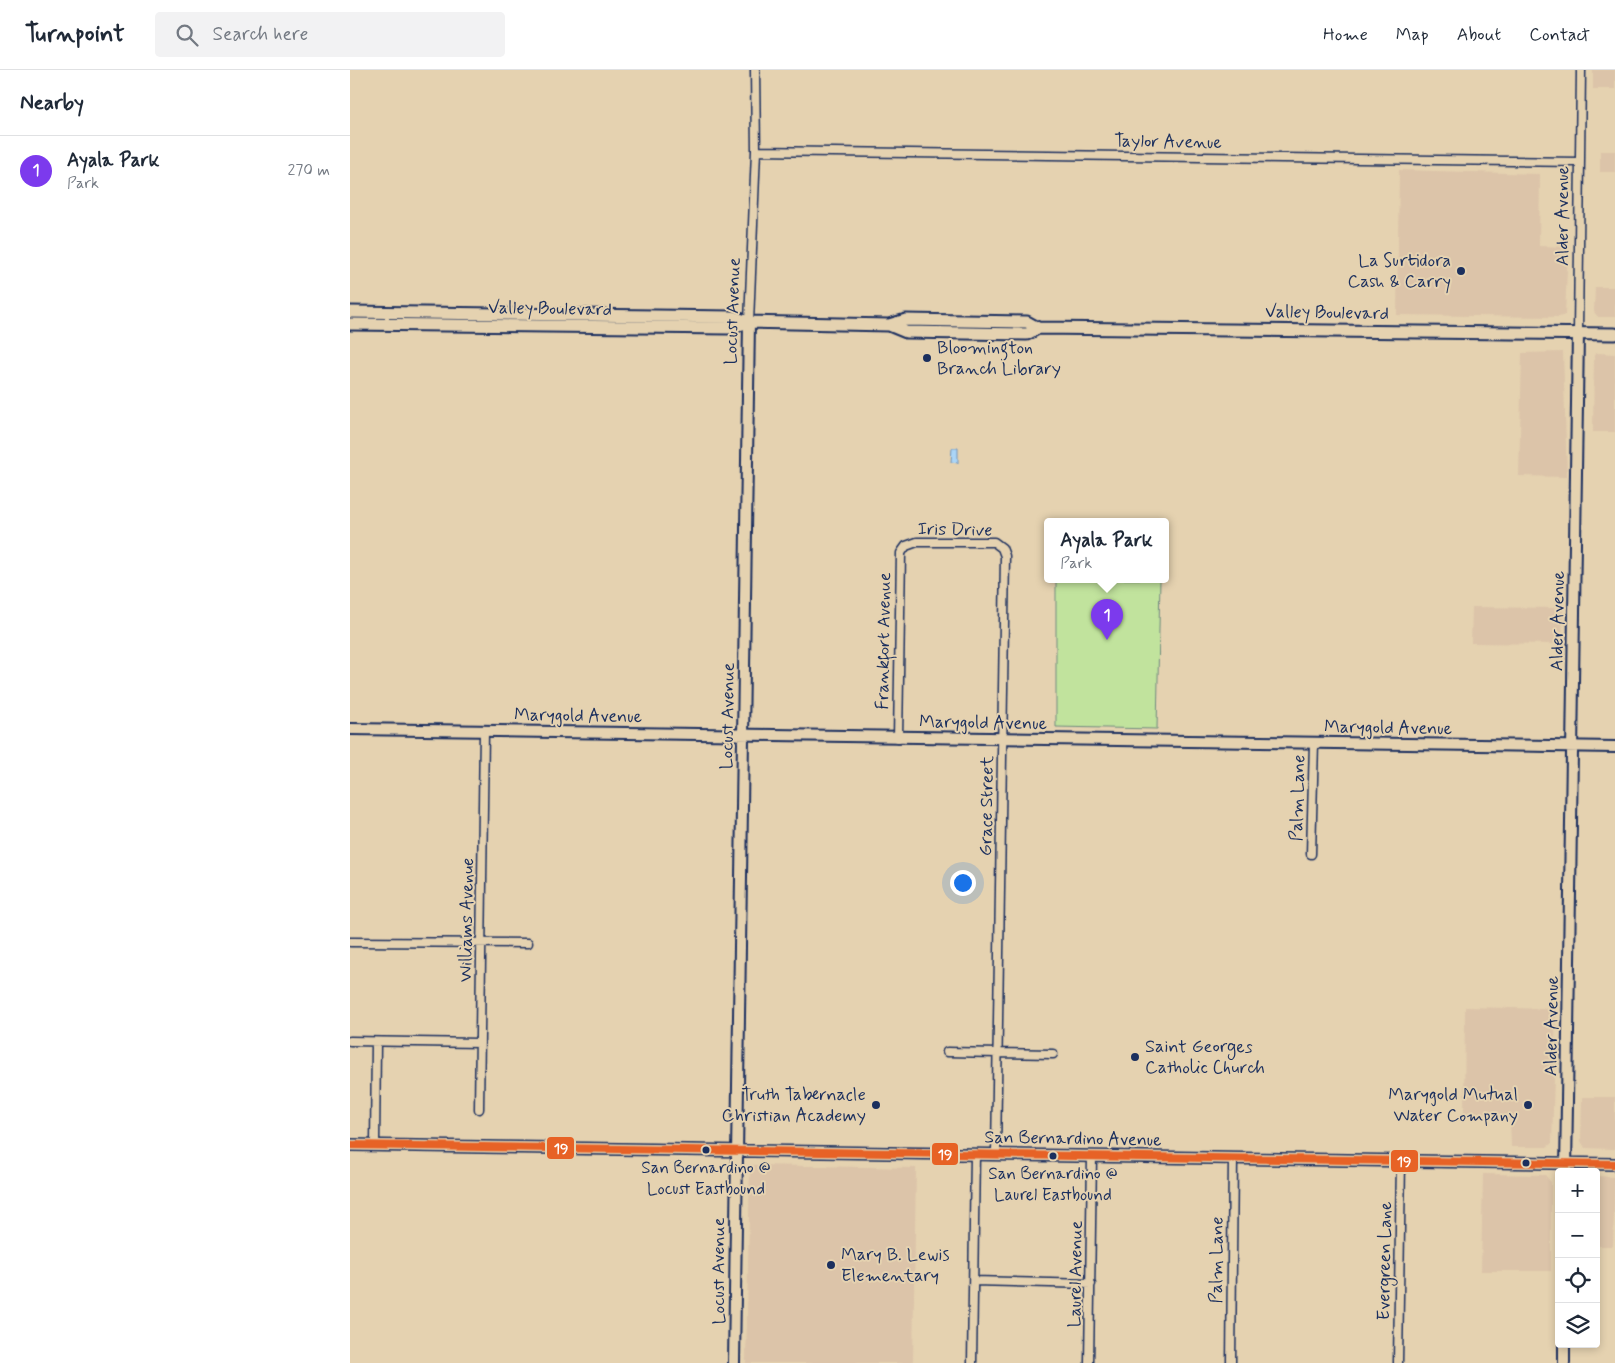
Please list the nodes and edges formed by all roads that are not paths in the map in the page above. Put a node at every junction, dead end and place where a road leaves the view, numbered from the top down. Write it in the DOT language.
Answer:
graph roads {
  1 [pos="755,70"];
  2 [pos="1580,70"];
  3 [pos="756,151"];
  4 [pos="1580,162"];
  5 [pos="350,312"];
  6 [pos="748,322"];
  7 [pos="350,324"];
  8 [pos="1578,333"];
  9 [pos="1615,334"];
  10 [pos="906,546"];
  11 [pos="1002,548"];
  12 [pos="350,730"];
  13 [pos="484,731"];
  14 [pos="744,735"];
  15 [pos="898,738"];
  16 [pos="1003,739"];
  17 [pos="1314,743"];
  18 [pos="1572,746"];
  19 [pos="1615,747"];
  20 [pos="1311,854"];
  21 [pos="350,942"];
  22 [pos="481,943"];
  23 [pos="528,943"];
  24 [pos="350,1041"];
  25 [pos="376,1042"];
  26 [pos="480,1043"];
  27 [pos="947,1052"];
  28 [pos="998,1054"];
  29 [pos="1053,1054"];
  30 [pos="479,1109"];
  31 [pos="350,1145"];
  32 [pos="375,1145"];
  33 [pos="737,1150"];
  34 [pos="976,1154"];
  35 [pos="996,1154"];
  36 [pos="1092,1156"];
  37 [pos="1233,1158"];
  38 [pos="1401,1160"];
  39 [pos="1615,1164"];
  40 [pos="1566,1168"];
  41 [pos="974,1281"];
  42 [pos="1090,1284"];
  43 [pos="1564,1348"];
  44 [pos="734,1363"];
  45 [pos="972,1363"];
  46 [pos="1090,1363"];
  47 [pos="1231,1363"];
  48 [pos="1398,1363"];
  49 [pos="1564,1363"];
  1 -- 3 [label="street, Locust Avenue"];
  2 -- 4 [label="street, Alder Avenue"];
  3 -- 4 [label="street, Taylor Avenue"];
  3 -- 6 [label="street, Locust Avenue"];
  4 -- 8 [label="street, Alder Avenue"];
  5 -- 6 [label="main road, Valley Boulevard"];
  6 -- 7 [label="main road, Valley Boulevard"];
  6 -- 8 [label="main road, Valley Boulevard"];
  6 -- 14 [label="street, Locust Avenue"];
  8 -- 9 [label="main road, Valley Boulevard"];
  8 -- 18 [label="street, Alder Avenue"];
  10 -- 11 [label="street, Iris Drive"];
  10 -- 15 [label="street, Frankfort Avenue"];
  11 -- 16 [label="street, Grace Street"];
  12 -- 13 [label="street, Marygold Avenue"];
  13 -- 14 [label="street, Marygold Avenue"];
  13 -- 22 [label="street, Williams Avenue"];
  14 -- 15 [label="street, Marygold Avenue"];
  14 -- 33 [label="street, Locust Avenue"];
  15 -- 16 [label="street, Marygold Avenue"];
  16 -- 17 [label="street, Marygold Avenue"];
  16 -- 28 [label="street, Grace Street"];
  17 -- 18 [label="street, Marygold Avenue"];
  17 -- 20 [label="street, Palm Lane"];
  18 -- 19 [label="street, Marygold Avenue"];
  18 -- 40 [label="street, Alder Avenue"];
  21 -- 22 [label="street"];
  22 -- 23 [label="street"];
  22 -- 26 [label="street, Williams Avenue"];
  24 -- 25 [label="street"];
  25 -- 26 [label="street"];
  25 -- 32 [label="street"];
  26 -- 30 [label="street, Williams Avenue"];
  27 -- 28 [label="street"];
  28 -- 29 [label="street"];
  28 -- 35 [label="street, Grace Street"];
  31 -- 32 [label="street, San Bernardino Avenue"];
  32 -- 33 [label="street, San Bernardino Avenue"];
  33 -- 34 [label="street, San Bernardino Avenue"];
  33 -- 44 [label="street, Locust Avenue"];
  34 -- 35 [label="street, San Bernardino Avenue"];
  34 -- 41 [label="street"];
  35 -- 36 [label="street, San Bernardino Avenue"];
  36 -- 37 [label="street, San Bernardino Avenue"];
  36 -- 42 [label="street, Laurel Avenue"];
  37 -- 38 [label="street, San Bernardino Avenue"];
  37 -- 47 [label="street, Palm Lane"];
  38 -- 40 [label="street, San Bernardino Avenue"];
  38 -- 48 [label="street, Evergreen Lane"];
  39 -- 40 [label="street, San Bernardino Avenue"];
  41 -- 42 [label="street"];
  41 -- 45 [label="street"];
  42 -- 46 [label="street, Laurel Avenue"];
  43 -- 49 [label="street"];
}
